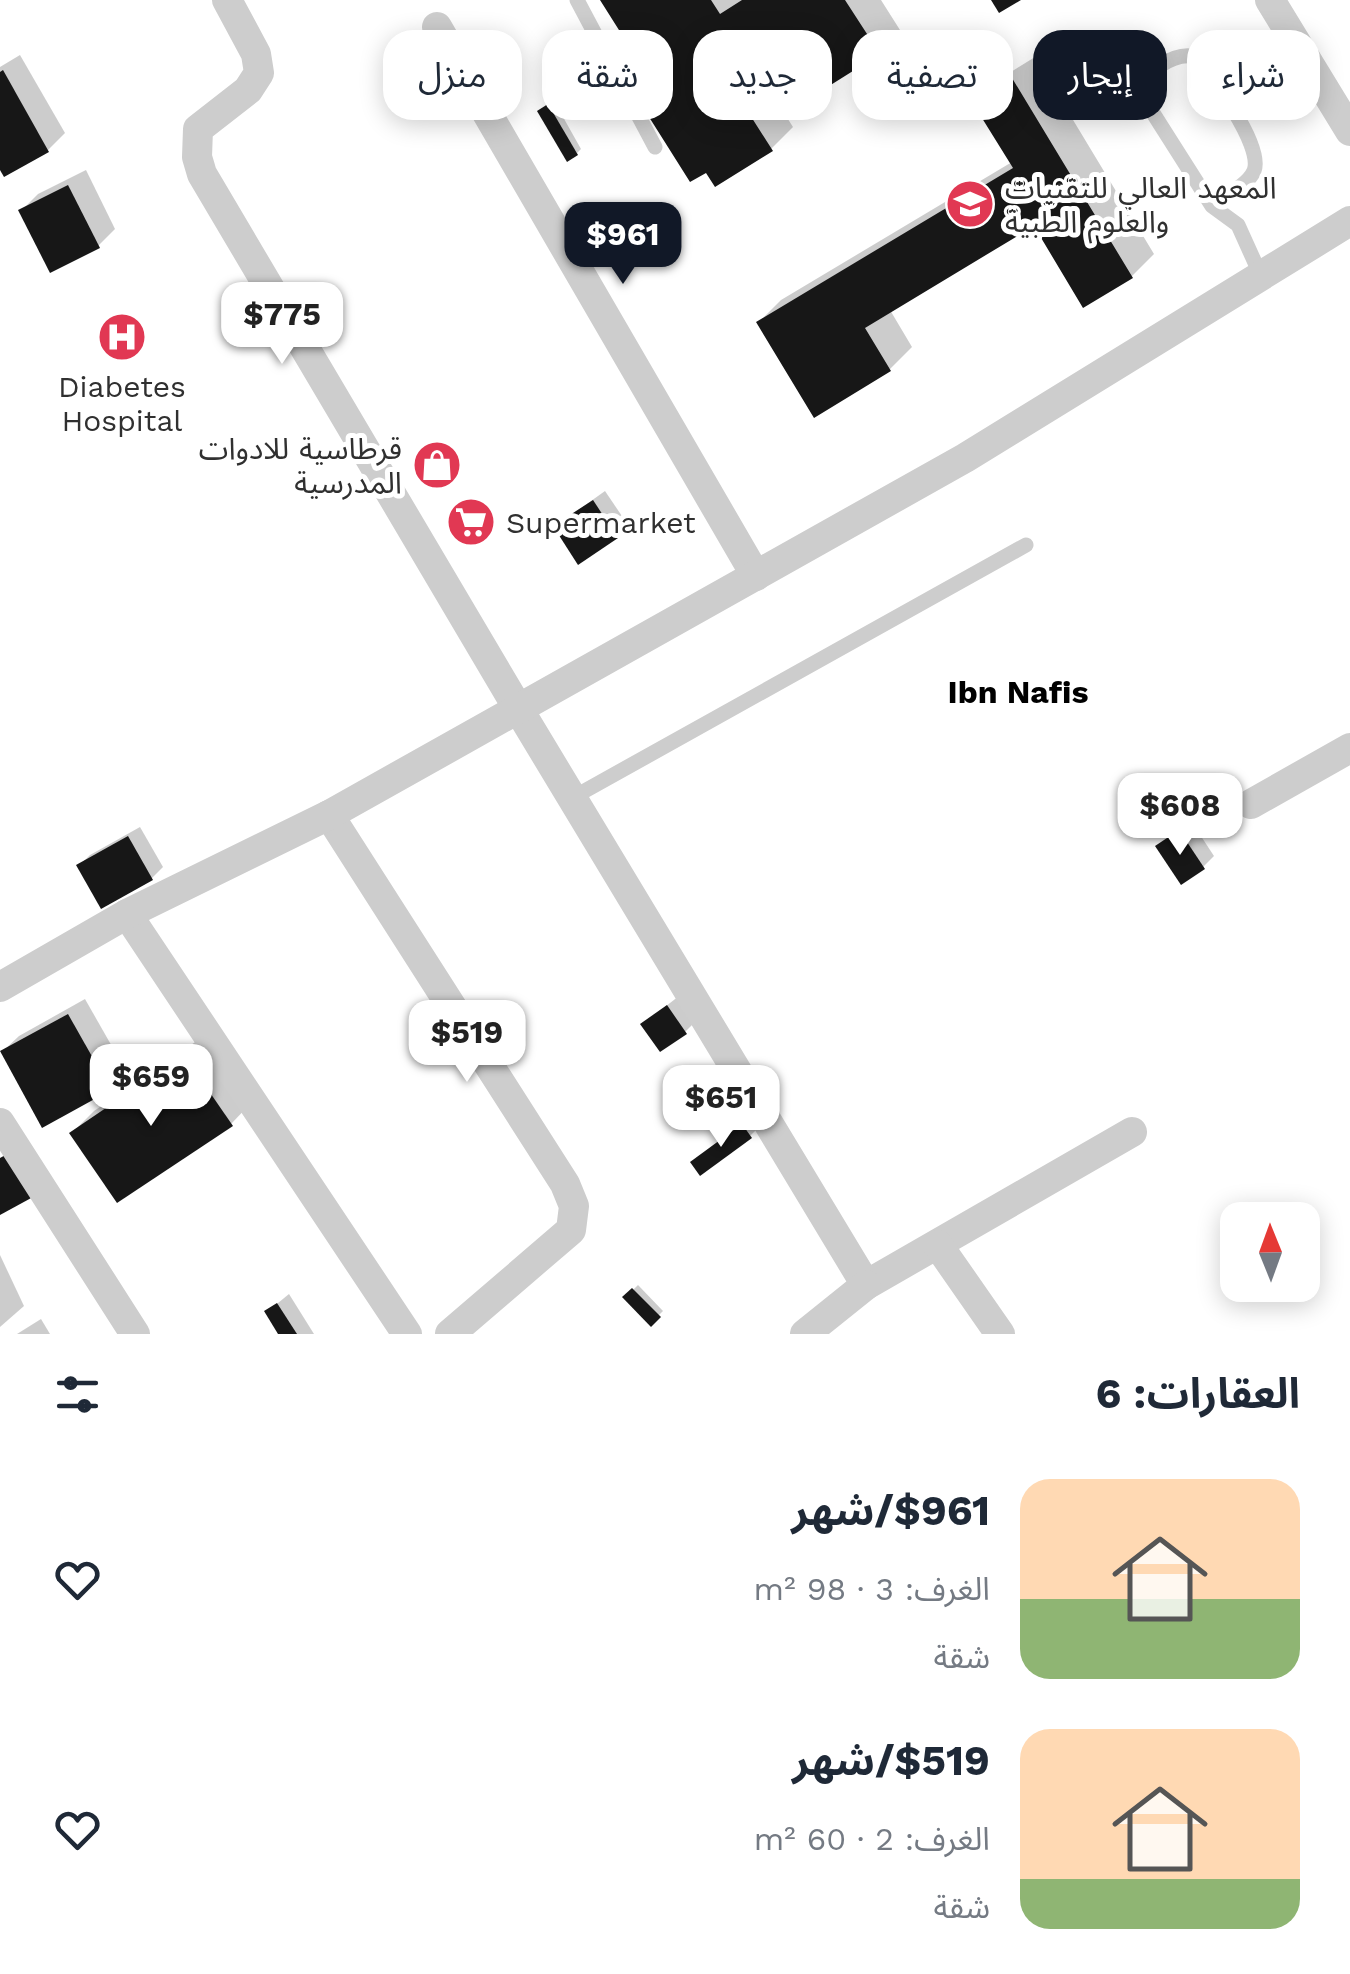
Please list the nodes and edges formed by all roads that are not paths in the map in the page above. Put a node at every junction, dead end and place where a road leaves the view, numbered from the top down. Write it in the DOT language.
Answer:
graph roads {
  1 [pos="227,0"];
  2 [pos="578,0"];
  3 [pos="1270,0"];
  4 [pos="437,28"];
  5 [pos="1350,131"];
  6 [pos="655,147"];
  7 [pos="1212,206"];
  8 [pos="1350,220"];
  9 [pos="1261,276"];
  10 [pos="1026,545"];
  11 [pos="756,576"];
  12 [pos="519,710"];
  13 [pos="1350,748"];
  14 [pos="572,798"];
  15 [pos="1252,804"];
  16 [pos="329,815"];
  17 [pos="127,914"];
  18 [pos="0,986"];
  19 [pos="0,1123"];
  20 [pos="1132,1132"];
  21 [pos="938,1244"];
  22 [pos="866,1285"];
  23 [pos="135,1334"];
  24 [pos="407,1334"];
  25 [pos="450,1334"];
  26 [pos="805,1334"];
  27 [pos="1000,1334"];
  1 -- 12 [label="street"];
  2 -- 6 [label="lane"];
  3 -- 5 [label="street"];
  4 -- 11 [label="street"];
  7 -- 7 [label="lane"];
  7 -- 9 [label="lane"];
  8 -- 9 [label="street"];
  9 -- 11 [label="street"];
  10 -- 14 [label="lane"];
  11 -- 12 [label="street"];
  12 -- 14 [label="street"];
  12 -- 16 [label="street"];
  13 -- 15 [label="street"];
  14 -- 22 [label="street"];
  16 -- 17 [label="street"];
  16 -- 25 [label="street"];
  17 -- 18 [label="street"];
  17 -- 24 [label="street"];
  19 -- 23 [label="street"];
  20 -- 21 [label="street"];
  21 -- 22 [label="street"];
  21 -- 27 [label="street"];
  22 -- 26 [label="street"];
}
